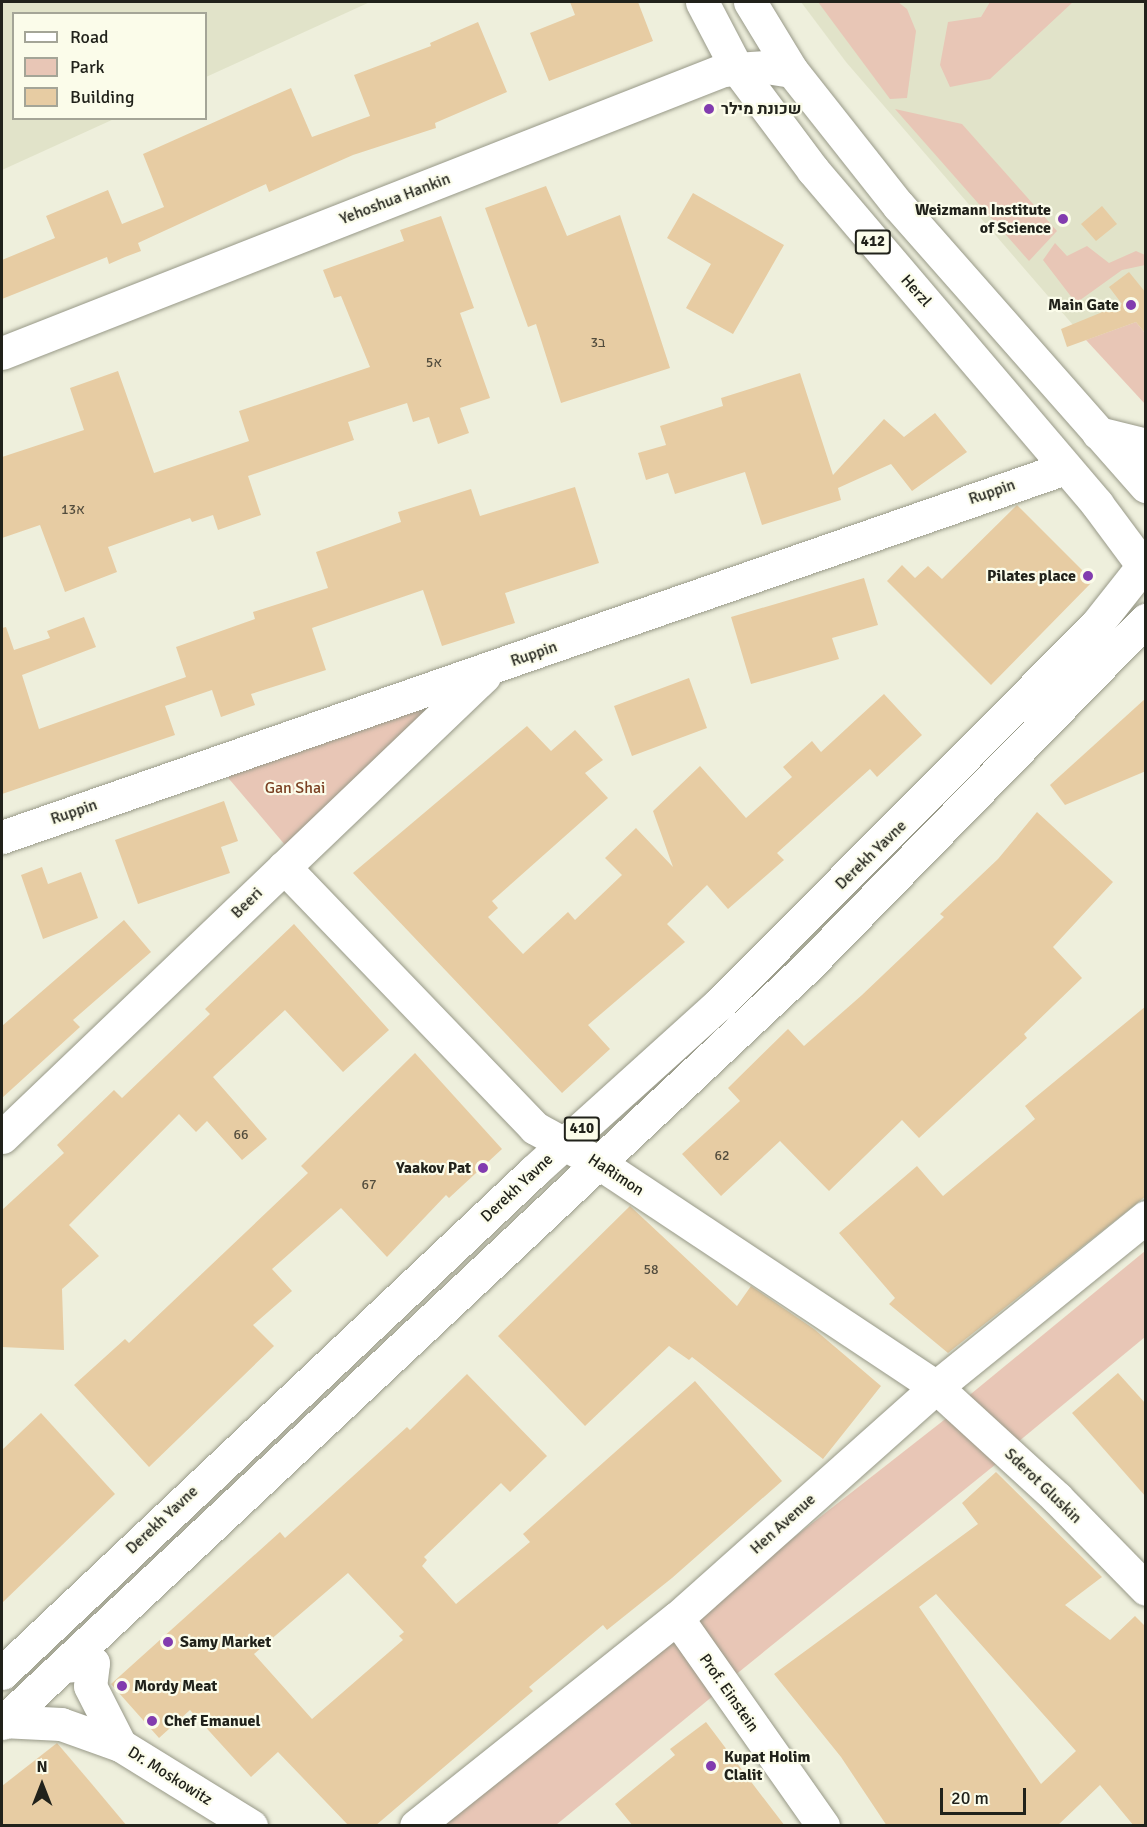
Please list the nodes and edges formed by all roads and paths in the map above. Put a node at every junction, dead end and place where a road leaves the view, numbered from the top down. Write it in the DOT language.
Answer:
graph roads {
  1 [pos="702,2"];
  2 [pos="750,2"];
  3 [pos="736,67"];
  4 [pos="792,71"];
  5 [pos="2,353"];
  6 [pos="1098,433"];
  7 [pos="1146,444"];
  8 [pos="1065,468"];
  9 [pos="1146,486"];
  10 [pos="1145,566"];
  11 [pos="1146,620"];
  12 [pos="1146,658"];
  13 [pos="492,669"];
  14 [pos="1095,677"];
  15 [pos="2,837"];
  16 [pos="284,867"];
  17 [pos="2,1137"];
  18 [pos="566,1144"];
  19 [pos="599,1163"];
  20 [pos="1146,1216"];
  21 [pos="936,1387"];
  22 [pos="1146,1589"];
  23 [pos="677,1618"];
  24 [pos="64,1666"];
  25 [pos="2,1673"];
  26 [pos="2,1722"];
  27 [pos="120,1745"];
  28 [pos="251,1826"];
  29 [pos="416,1826"];
  30 [pos="824,1826"];
  1 -- 3 [label="street, Herzl / 412"];
  2 -- 4 [label="street, 412"];
  3 -- 4 [label="street, Yehoshua Hankin"];
  3 -- 5 [label="street, Yehoshua Hankin"];
  3 -- 8 [label="street, Herzl / 412"];
  4 -- 6 [label="street, 412"];
  6 -- 7 [label="street"];
  6 -- 9 [label="street, 412"];
  8 -- 10 [label="street, Herzl / 412"];
  8 -- 13 [label="street, Ruppin"];
  10 -- 18 [label="street, Derekh Yavne / 410"];
  11 -- 14 [label="street, Derekh Yavne / 410"];
  12 -- 14 [label="street"];
  13 -- 15 [label="street, Ruppin"];
  13 -- 16 [label="street, Beeri"];
  14 -- 19 [label="street, Derekh Yavne / 410"];
  16 -- 17 [label="street, Beeri"];
  16 -- 18 [label="street, HaRimon"];
  18 -- 19 [label="street, HaRimon"];
  18 -- 25 [label="street, Derekh Yavne / 410"];
  19 -- 21 [label="street, HaRimon"];
  19 -- 24 [label="street, Derekh Yavne / 410"];
  20 -- 21 [label="street, Hen Avenue"];
  21 -- 22 [label="street, Sderot Gluskin"];
  21 -- 23 [label="street, Hen Avenue"];
  23 -- 29 [label="street, Hen Avenue"];
  23 -- 30 [label="street, Prof. Einstein"];
  24 -- 26 [label="street, Derekh Yavne / 410"];
  24 -- 27 [label="street, Dr. Moskowitz"];
  26 -- 27 [label="street, Dr. Moskowitz"];
  27 -- 28 [label="street, Dr. Moskowitz"];
}
